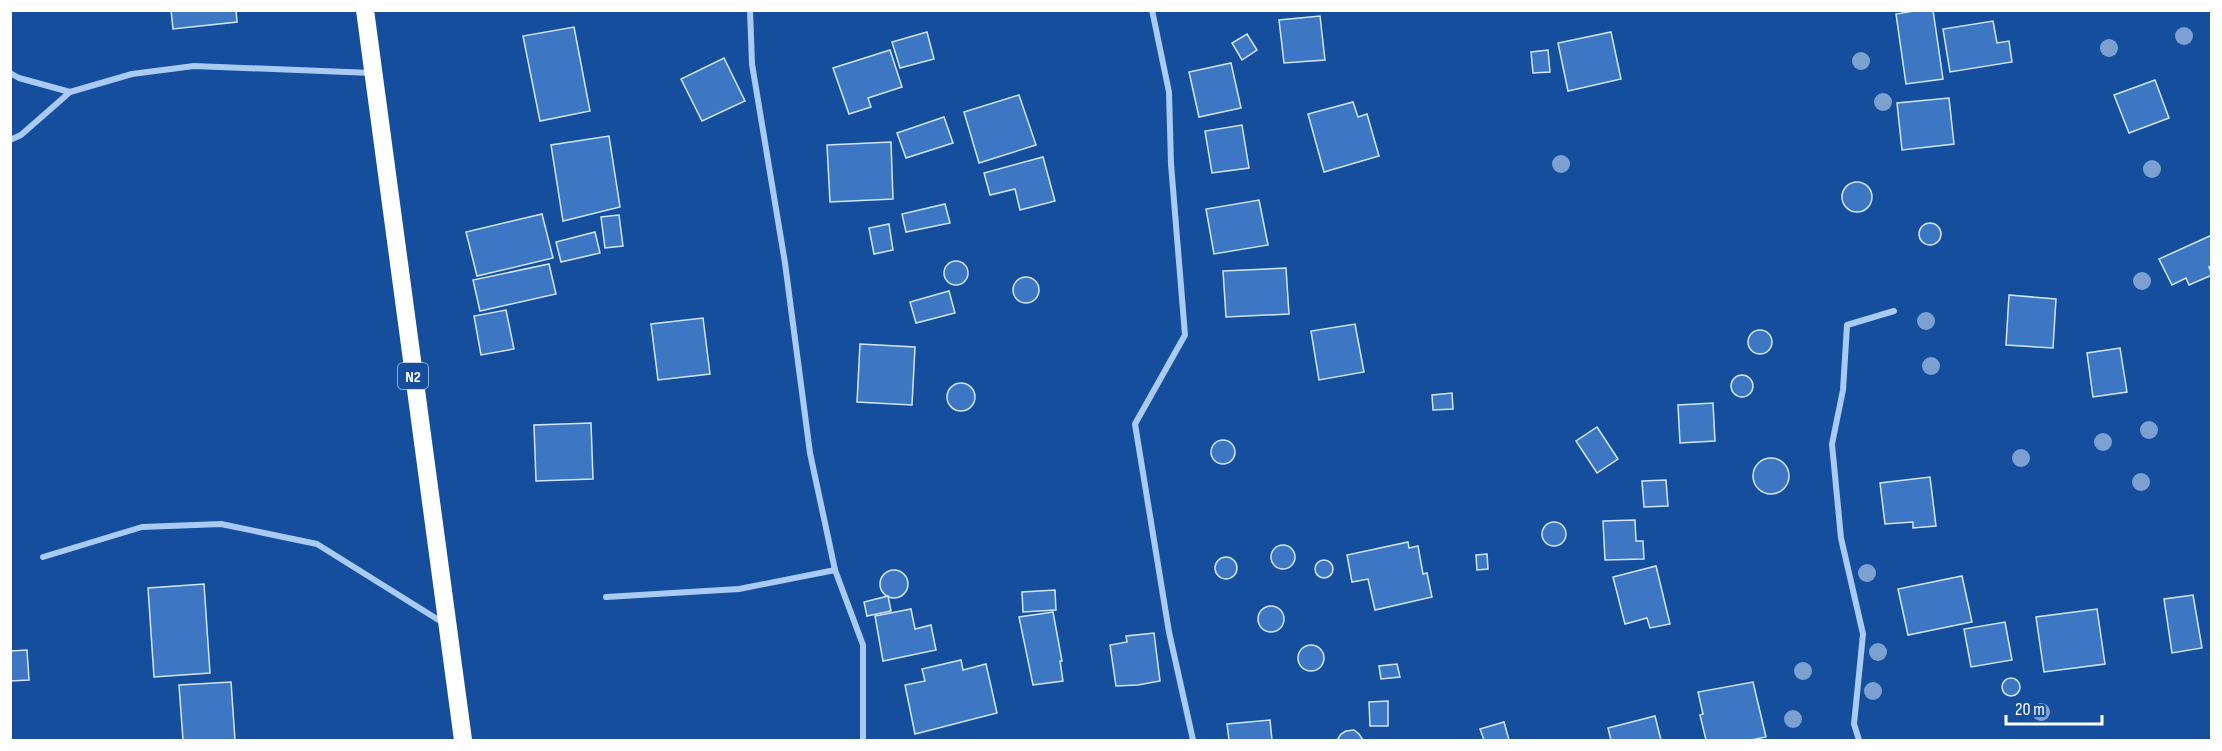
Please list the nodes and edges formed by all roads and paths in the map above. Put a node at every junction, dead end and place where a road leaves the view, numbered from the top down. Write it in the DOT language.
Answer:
graph roads {
  1 [pos="365,10"];
  2 [pos="750,10"];
  3 [pos="1152,10"];
  4 [pos="10,73"];
  5 [pos="372,73"];
  6 [pos="70,92"];
  7 [pos="10,140"];
  8 [pos="1894,311"];
  9 [pos="43,557"];
  10 [pos="835,570"];
  11 [pos="606,597"];
  12 [pos="447,625"];
  13 [pos="463,741"];
  14 [pos="863,741"];
  15 [pos="1192,741"];
  16 [pos="1859,741"];
  1 -- 5 [label="highway, N2"];
  2 -- 10 [label="street"];
  3 -- 15 [label="street"];
  4 -- 6 [label="street"];
  5 -- 6 [label="street"];
  5 -- 12 [label="highway, N2"];
  6 -- 7 [label="street"];
  8 -- 16 [label="street"];
  9 -- 12 [label="street"];
  10 -- 11 [label="street"];
  10 -- 14 [label="street"];
  12 -- 13 [label="highway, N2"];
}
